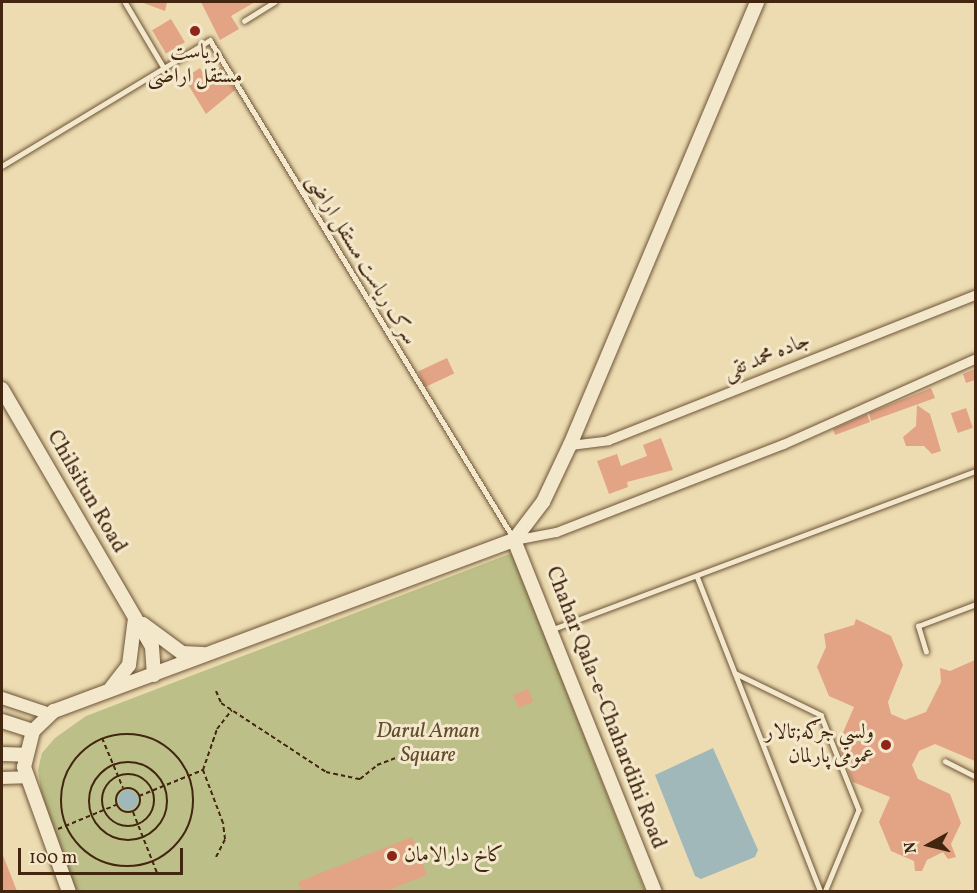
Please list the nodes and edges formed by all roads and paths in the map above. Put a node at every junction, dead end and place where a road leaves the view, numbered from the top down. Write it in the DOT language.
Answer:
graph roads {
  1 [pos="125,2"];
  2 [pos="275,2"];
  3 [pos="757,2"];
  4 [pos="244,21"];
  5 [pos="164,68"];
  6 [pos="2,166"];
  7 [pos="975,294"];
  8 [pos="975,358"];
  9 [pos="2,390"];
  10 [pos="570,445"];
  11 [pos="975,471"];
  12 [pos="514,540"];
  13 [pos="697,576"];
  14 [pos="975,604"];
  15 [pos="135,616"];
  16 [pos="553,630"];
  17 [pos="222,651"];
  18 [pos="926,652"];
  19 [pos="735,673"];
  20 [pos="154,675"];
  21 [pos="108,690"];
  22 [pos="216,691"];
  23 [pos="2,698"];
  24 [pos="232,710"];
  25 [pos="50,714"];
  26 [pos="2,721"];
  27 [pos="33,732"];
  28 [pos="102,738"];
  29 [pos="417,750"];
  30 [pos="2,754"];
  31 [pos="25,755"];
  32 [pos="945,761"];
  33 [pos="113,765"];
  34 [pos="203,770"];
  35 [pos="118,776"];
  36 [pos="188,776"];
  37 [pos="25,777"];
  38 [pos="975,777"];
  39 [pos="2,778"];
  40 [pos="164,786"];
  41 [pos="123,789"];
  42 [pos="152,791"];
  43 [pos="139,796"];
  44 [pos="116,805"];
  45 [pos="103,810"];
  46 [pos="133,812"];
  47 [pos="92,815"];
  48 [pos="138,824"];
  49 [pos="66,826"];
  50 [pos="58,829"];
  51 [pos="143,836"];
  52 [pos="216,857"];
  53 [pos="153,862"];
  54 [pos="157,873"];
  55 [pos="67,891"];
  56 [pos="655,891"];
  57 [pos="823,891"];
  1 -- 5 [label="lane"];
  2 -- 4 [label="lane"];
  3 -- 10 [label="main road"];
  5 -- 6 [label="lane, سرک ریاست مستقل اراضی"];
  5 -- 12 [label="lane, سرک ریاست مستقل اراضی"];
  7 -- 10 [label="street, جاده محمد تقی"];
  8 -- 12 [label="street"];
  9 -- 15 [label="main road, Chilsitun Road"];
  10 -- 12 [label="main road"];
  11 -- 13 [label="lane"];
  12 -- 16 [label="main road, Chahar Qala-e-Chahardihi Road"];
  12 -- 17 [label="main road"];
  13 -- 16 [label="lane"];
  13 -- 19 [label="lane"];
  14 -- 18 [label="lane"];
  15 -- 17 [label="main road"];
  15 -- 20 [label="main road, Chilsitun Road"];
  15 -- 21 [label="main road"];
  16 -- 56 [label="main road, Chahar Qala-e-Chahardihi Road"];
  17 -- 20 [label="main road"];
  19 -- 57 [label="lane"];
  19 -- 57 [label="lane"];
  20 -- 21 [label="main road"];
  21 -- 25 [label="main road"];
  22 -- 24 [label="path"];
  23 -- 25 [label="street"];
  24 -- 29 [label="path"];
  24 -- 34 [label="path"];
  25 -- 27 [label="main road"];
  26 -- 27 [label="main road"];
  27 -- 31 [label="main road"];
  28 -- 33 [label="path"];
  28 -- 36 [label="path"];
  28 -- 49 [label="path"];
  30 -- 31 [label="main road"];
  31 -- 37 [label="main road"];
  32 -- 38 [label="lane"];
  33 -- 35 [label="path"];
  33 -- 40 [label="path"];
  33 -- 47 [label="path"];
  34 -- 36 [label="path"];
  34 -- 52 [label="path"];
  35 -- 41 [label="path"];
  35 -- 42 [label="path"];
  35 -- 45 [label="path"];
  36 -- 40 [label="path"];
  36 -- 53 [label="path"];
  37 -- 39 [label="street"];
  37 -- 55 [label="main road"];
  40 -- 42 [label="path"];
  40 -- 51 [label="path"];
  41 -- 43 [label="path"];
  41 -- 44 [label="path"];
  42 -- 43 [label="path"];
  42 -- 48 [label="path"];
  43 -- 46 [label="path"];
  44 -- 45 [label="path"];
  44 -- 46 [label="path"];
  45 -- 47 [label="path"];
  45 -- 48 [label="path"];
  46 -- 48 [label="path"];
  47 -- 49 [label="path"];
  47 -- 51 [label="path"];
  48 -- 51 [label="path"];
  49 -- 50 [label="path"];
  49 -- 53 [label="path"];
  51 -- 53 [label="path"];
  53 -- 54 [label="path"];
}
